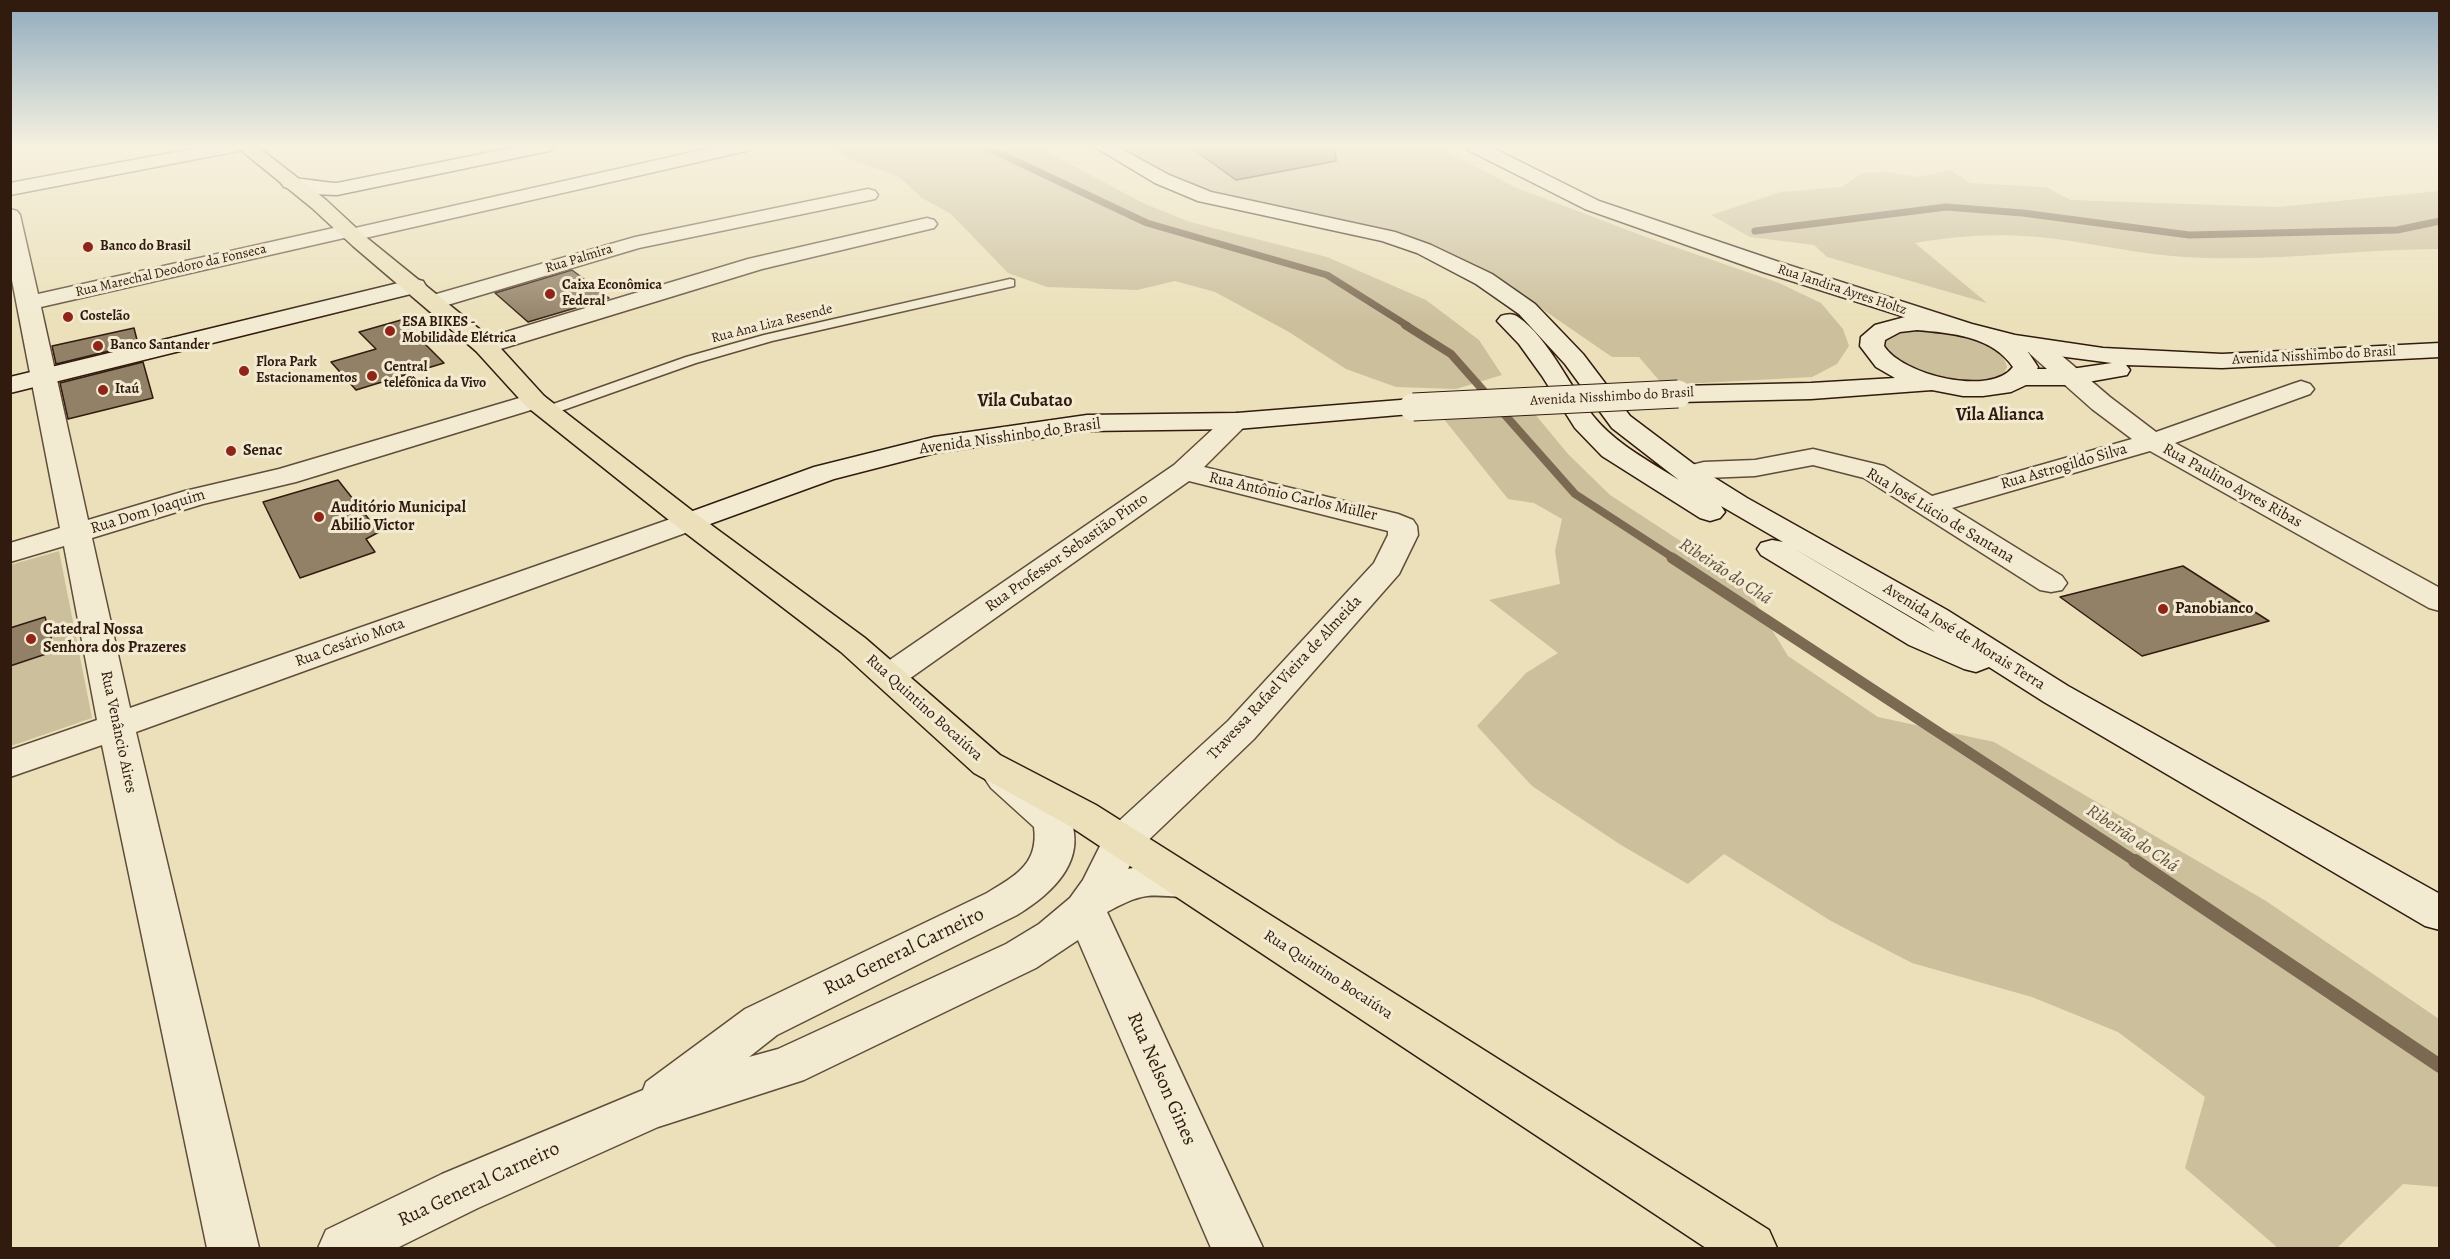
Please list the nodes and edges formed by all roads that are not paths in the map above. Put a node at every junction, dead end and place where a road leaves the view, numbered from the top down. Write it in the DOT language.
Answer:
graph roads {
  1 [pos="321,206"];
  2 [pos="472,206"];
  3 [pos="816,206"];
  4 [pos="1243,206"];
  5 [pos="1594,206"];
  6 [pos="1271,211"];
  7 [pos="10,215"];
  8 [pos="927,224"];
  9 [pos="350,233"];
  10 [pos="1771,267"];
  11 [pos="1010,284"];
  12 [pos="415,286"];
  13 [pos="434,302"];
  14 [pos="25,312"];
  15 [pos="1864,328"];
  16 [pos="1975,333"];
  17 [pos="485,346"];
  18 [pos="2039,349"];
  19 [pos="2439,350"];
  20 [pos="2188,361"];
  21 [pos="45,376"];
  22 [pos="2022,377"];
  23 [pos="2071,377"];
  24 [pos="1937,384"];
  25 [pos="10,385"];
  26 [pos="2301,389"];
  27 [pos="1811,392"];
  28 [pos="541,406"];
  29 [pos="1413,407"];
  30 [pos="1237,421"];
  31 [pos="2152,442"];
  32 [pos="1755,468"];
  33 [pos="1184,471"];
  34 [pos="1689,474"];
  35 [pos="1737,504"];
  36 [pos="1928,506"];
  37 [pos="689,522"];
  38 [pos="1402,526"];
  39 [pos="79,543"];
  40 [pos="10,553"];
  41 [pos="2051,583"];
  42 [pos="2439,601"];
  43 [pos="890,676"];
  44 [pos="2056,694"];
  45 [pos="116,725"];
  46 [pos="10,764"];
  47 [pos="987,764"];
  48 [pos="1121,842"];
  49 [pos="1185,883"];
  50 [pos="1088,905"];
  51 [pos="2439,914"];
  52 [pos="648,1109"];
  53 [pos="234,1248"];
  54 [pos="344,1248"];
  55 [pos="1237,1248"];
  56 [pos="1751,1248"];
  1 -- 9 [label="main road, Rua Quintino Bocaiúva"];
  2 -- 9 [label="street, Rua Marechal Deodoro da Fonseca"];
  3 -- 13 [label="street, Rua Palmira"];
  4 -- 6 [label="street, Avenida José de Morais Terra"];
  5 -- 10 [label="street"];
  6 -- 34 [label="street, Avenida José de Morais Terra"];
  6 -- 44 [label="street, Avenida José de Morais Terra"];
  7 -- 14 [label="street, Rua Venâncio Aires"];
  8 -- 17 [label="street"];
  9 -- 12 [label="main road, Rua Quintino Bocaiúva"];
  9 -- 14 [label="street, Rua Marechal Deodoro da Fonseca"];
  10 -- 15 [label="street, Rua Jandira Ayres Holtz"];
  10 -- 16 [label="street, Rua Jandira Ayres Holtz"];
  11 -- 28 [label="lane, Rua Ana Liza Resende"];
  12 -- 13 [label="main road, Rua Quintino Bocaiúva"];
  12 -- 21 [label="street"];
  13 -- 17 [label="main road, Rua Quintino Bocaiúva"];
  14 -- 21 [label="street, Rua Venâncio Aires"];
  15 -- 16 [label="street"];
  15 -- 24 [label="street, Rua Jandira Ayres Holtz"];
  15 -- 27 [label="street, Avenida Nisshimbo do Brasil"];
  16 -- 18 [label="street, Avenida Nisshimbo do Brasil"];
  16 -- 22 [label="street"];
  17 -- 28 [label="main road, Rua Quintino Bocaiúva"];
  18 -- 20 [label="street, Avenida Nisshimbo do Brasil"];
  18 -- 23 [label="street, Rua Paulino Ayres Ribas"];
  19 -- 20 [label="street, Avenida Nisshimbo do Brasil"];
  20 -- 23 [label="street, Avenida Nisshimbo do Brasil"];
  21 -- 25 [label="street"];
  21 -- 39 [label="street, Rua Venâncio Aires"];
  22 -- 23 [label="street, Avenida Nisshimbo do Brasil"];
  22 -- 24 [label="street, Avenida Nisshimbo do Brasil"];
  23 -- 31 [label="street, Rua Paulino Ayres Ribas"];
  24 -- 27 [label="street, Avenida Nisshimbo do Brasil"];
  26 -- 31 [label="street, Rua Astrogildo Silva"];
  27 -- 29 [label="street, Avenida Nisshimbo do Brasil, bridge"];
  28 -- 37 [label="main road, Rua Quintino Bocaiúva"];
  28 -- 39 [label="street, Rua Dom Joaquim"];
  29 -- 30 [label="street, Avenida Nisshinbo do Brasil"];
  30 -- 33 [label="street, Rua Professor Sebastião Pinto"];
  30 -- 37 [label="street, Avenida Nisshinbo do Brasil"];
  31 -- 36 [label="street, Rua Astrogildo Silva"];
  31 -- 42 [label="street, Rua Paulino Ayres Ribas"];
  32 -- 34 [label="street, Rua José Lúcio de Santana"];
  32 -- 35 [label="street"];
  32 -- 36 [label="street, Rua José Lúcio de Santana"];
  33 -- 38 [label="street, Rua Antônio Carlos Müller"];
  33 -- 43 [label="street, Rua Professor Sebastião Pinto"];
  34 -- 35 [label="street, Avenida José de Morais Terra"];
  35 -- 44 [label="street, Avenida José de Morais Terra"];
  36 -- 41 [label="street, Rua José Lúcio de Santana"];
  37 -- 43 [label="main road, Rua Quintino Bocaiúva"];
  37 -- 45 [label="street, Rua Cesário Mota"];
  38 -- 48 [label="street, Travessa Rafael Vieira de Almeida"];
  39 -- 40 [label="street, Rua Dom Joaquim"];
  39 -- 45 [label="street, Rua Venâncio Aires"];
  43 -- 47 [label="main road, Rua Quintino Bocaiúva"];
  44 -- 51 [label="street"];
  45 -- 46 [label="street, Rua Cesário Mota"];
  45 -- 53 [label="street, Rua Venâncio Aires"];
  47 -- 48 [label="main road, Rua Quintino Bocaiúva"];
  47 -- 52 [label="street, Rua General Carneiro"];
  48 -- 49 [label="main road, Rua Quintino Bocaiúva"];
  48 -- 50 [label="street, Rua General Carneiro"];
  49 -- 50 [label="street"];
  49 -- 56 [label="main road, Rua Quintino Bocaiúva"];
  50 -- 52 [label="street, Rua General Carneiro"];
  50 -- 55 [label="street, Rua Nelson Gines"];
  52 -- 54 [label="street, Rua General Carneiro"];
}
